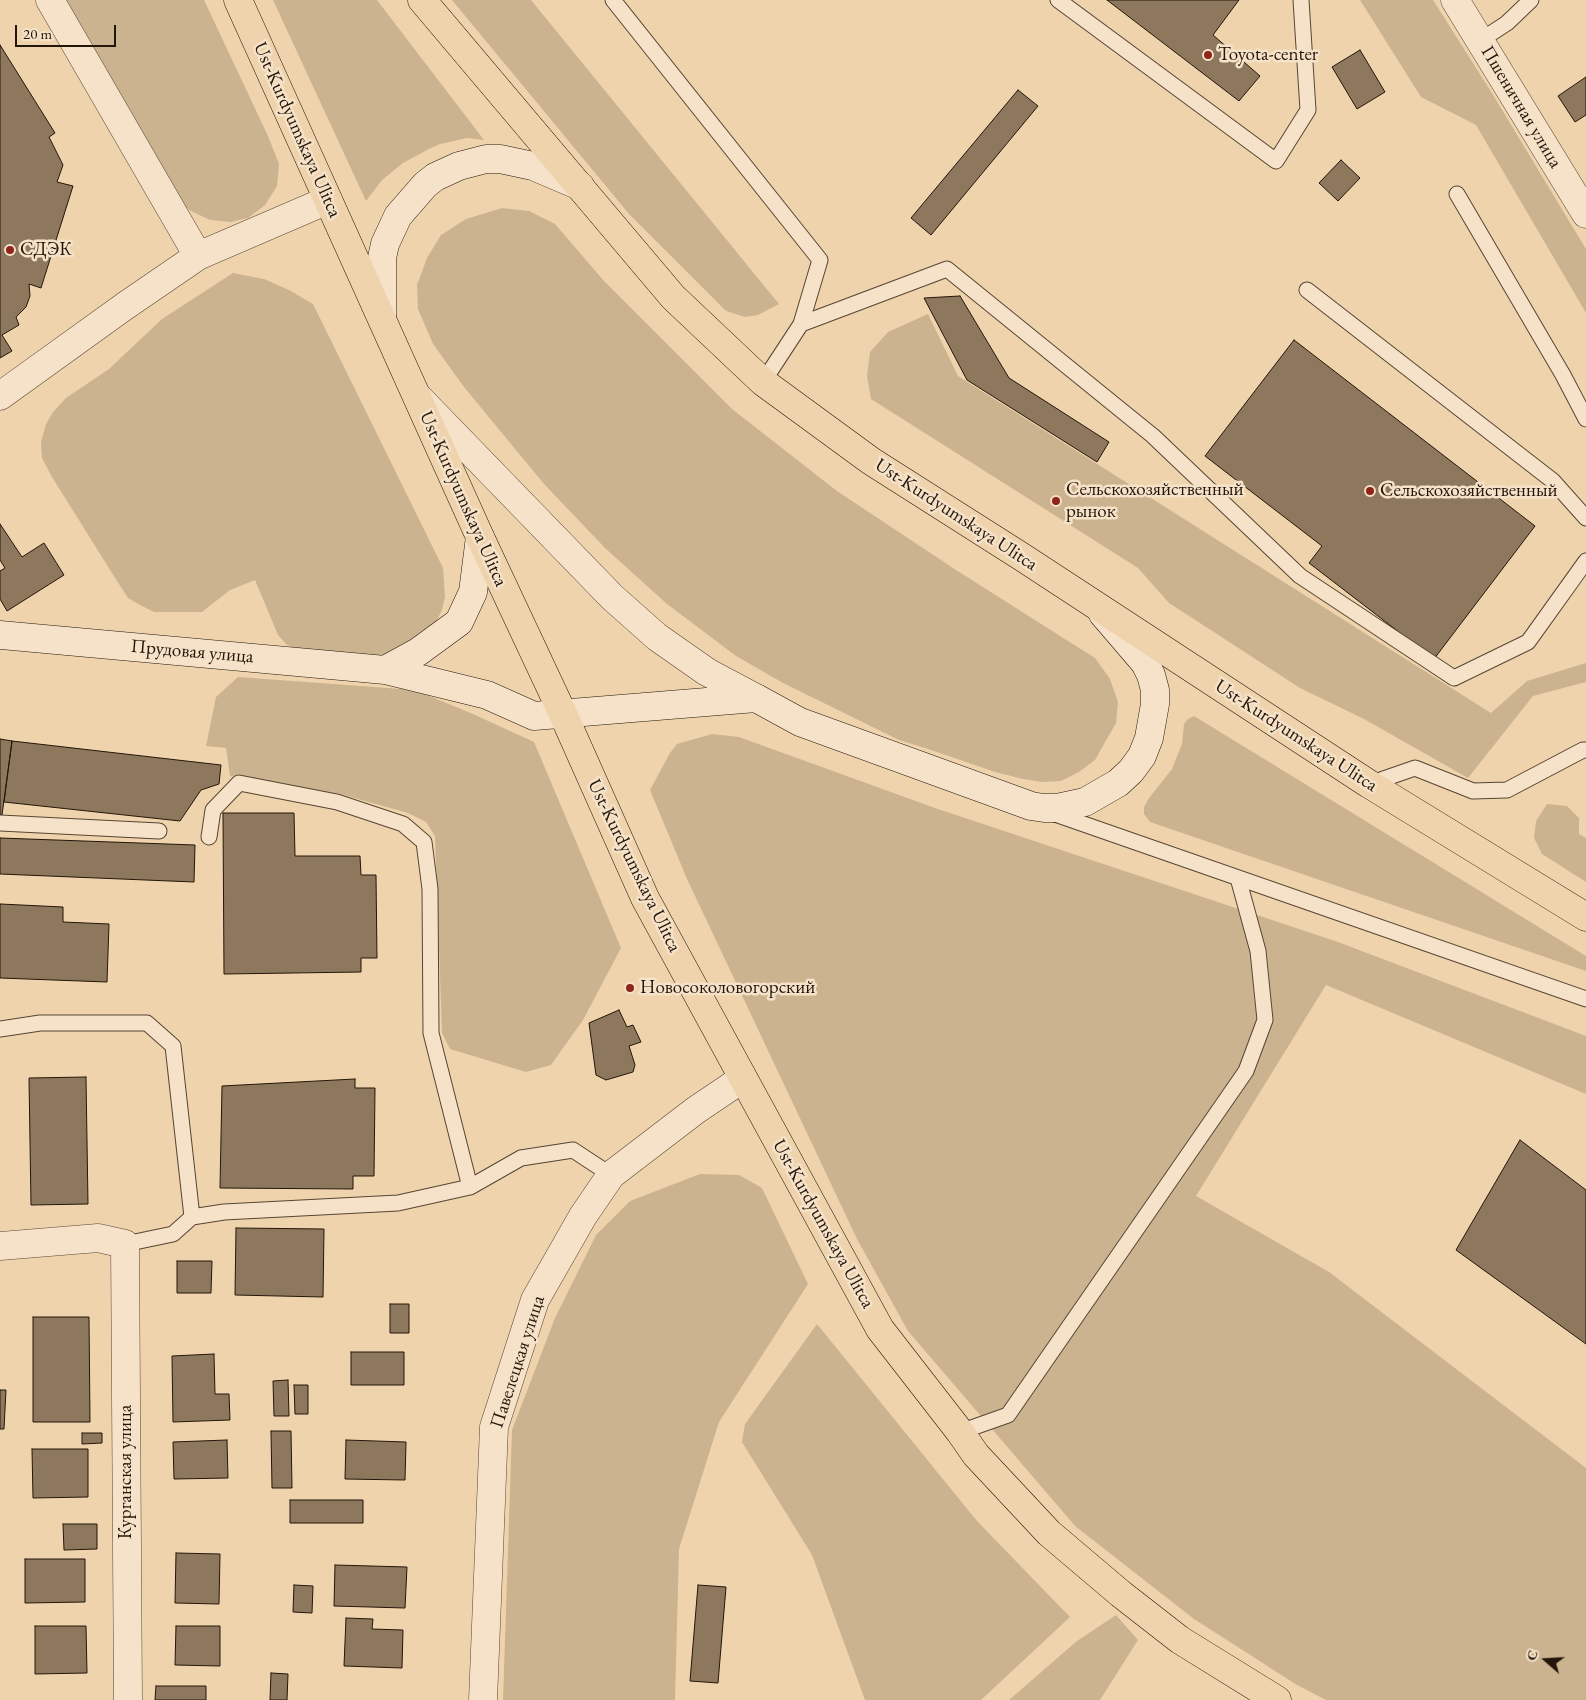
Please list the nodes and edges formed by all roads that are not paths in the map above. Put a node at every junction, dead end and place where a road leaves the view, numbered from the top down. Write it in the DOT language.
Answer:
graph roads {
  1 [pos="50,0"];
  2 [pos="238,0"];
  3 [pos="422,0"];
  4 [pos="613,0"];
  5 [pos="1058,0"];
  6 [pos="1301,0"];
  7 [pos="1455,0"];
  8 [pos="1531,0"];
  9 [pos="1480,40"];
  10 [pos="580,186"];
  11 [pos="1457,194"];
  12 [pos="328,200"];
  13 [pos="1586,214"];
  14 [pos="198,256"];
  15 [pos="1307,290"];
  16 [pos="382,318"];
  17 [pos="801,324"];
  18 [pos="763,382"];
  19 [pos="416,394"];
  20 [pos="0,396"];
  21 [pos="1586,419"];
  22 [pos="1586,518"];
  23 [pos="480,537"];
  24 [pos="1586,561"];
  25 [pos="1096,605"];
  26 [pos="0,635"];
  27 [pos="385,670"];
  28 [pos="756,698"];
  29 [pos="563,714"];
  30 [pos="1586,750"];
  31 [pos="1369,784"];
  32 [pos="1032,806"];
  33 [pos="0,823"];
  34 [pos="159,831"];
  35 [pos="209,837"];
  36 [pos="1238,878"];
  37 [pos="1586,917"];
  38 [pos="1586,999"];
  39 [pos="0,1029"];
  40 [pos="742,1079"];
  41 [pos="610,1176"];
  42 [pos="470,1187"];
  43 [pos="192,1217"];
  44 [pos="125,1244"];
  45 [pos="0,1246"];
  46 [pos="960,1432"];
  47 [pos="128,1700"];
  48 [pos="483,1700"];
  49 [pos="1277,1700"];
  1 -- 14 [label="street"];
  2 -- 12 [label="main road, Ust-Kurdyumskaya Ulitca"];
  3 -- 10 [label="main road, Ust-Kurdyumskaya Ulitca"];
  4 -- 17 [label="lane"];
  5 -- 6 [label="lane"];
  7 -- 9 [label="street, Пшеничная улица"];
  8 -- 9 [label="lane"];
  9 -- 13 [label="street, Пшеничная улица"];
  10 -- 16 [label="street"];
  10 -- 18 [label="main road, Ust-Kurdyumskaya Ulitca"];
  11 -- 21 [label="lane"];
  12 -- 14 [label="street"];
  12 -- 16 [label="main road, Ust-Kurdyumskaya Ulitca"];
  14 -- 20 [label="street"];
  15 -- 22 [label="lane"];
  16 -- 19 [label="main road, Ust-Kurdyumskaya Ulitca"];
  17 -- 18 [label="lane"];
  17 -- 24 [label="lane"];
  18 -- 25 [label="main road, Ust-Kurdyumskaya Ulitca"];
  19 -- 23 [label="main road, Ust-Kurdyumskaya Ulitca"];
  19 -- 28 [label="street"];
  23 -- 27 [label="street"];
  23 -- 29 [label="main road, Ust-Kurdyumskaya Ulitca"];
  25 -- 31 [label="main road, Ust-Kurdyumskaya Ulitca"];
  25 -- 32 [label="street"];
  26 -- 27 [label="street, Прудовая улица"];
  27 -- 29 [label="street, Прудовая улица"];
  28 -- 29 [label="street, Прудовая улица"];
  28 -- 32 [label="street"];
  29 -- 40 [label="main road, Ust-Kurdyumskaya Ulitca"];
  30 -- 31 [label="lane"];
  31 -- 37 [label="main road, Ust-Kurdyumskaya Ulitca"];
  32 -- 36 [label="lane"];
  33 -- 34 [label="lane"];
  35 -- 42 [label="lane"];
  36 -- 38 [label="lane"];
  36 -- 46 [label="lane"];
  39 -- 43 [label="lane"];
  40 -- 41 [label="street, Павелецкая улица"];
  40 -- 46 [label="main road, Ust-Kurdyumskaya Ulitca"];
  41 -- 42 [label="lane"];
  41 -- 48 [label="street, Павелецкая улица"];
  42 -- 43 [label="lane"];
  43 -- 44 [label="lane"];
  44 -- 45 [label="street"];
  44 -- 47 [label="street, Курганская улица"];
  46 -- 49 [label="main road, Ust-Kurdyumskaya Ulitca"];
}
